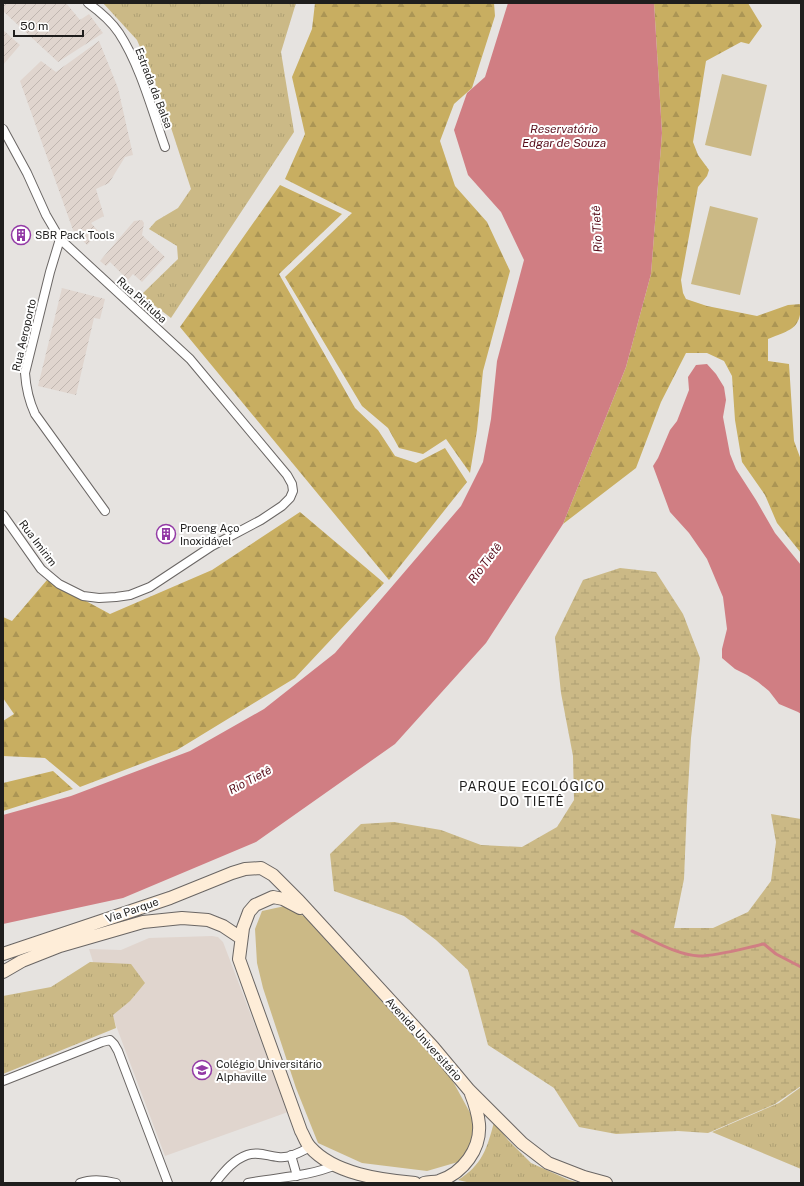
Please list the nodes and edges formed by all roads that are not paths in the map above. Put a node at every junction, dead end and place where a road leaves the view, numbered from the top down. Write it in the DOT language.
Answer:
graph roads {
  1 [pos="88,3"];
  2 [pos="3,129"];
  3 [pos="164,147"];
  4 [pos="60,239"];
  5 [pos="287,475"];
  6 [pos="105,511"];
  7 [pos="3,515"];
  8 [pos="262,868"];
  9 [pos="308,912"];
  10 [pos="241,938"];
  11 [pos="3,954"];
  12 [pos="3,972"];
  13 [pos="3,1081"];
  14 [pos="469,1090"];
  15 [pos="310,1147"];
  16 [pos="291,1155"];
  17 [pos="336,1165"];
  18 [pos="297,1176"];
  19 [pos="80,1183"];
  20 [pos="116,1183"];
  21 [pos="168,1183"];
  22 [pos="215,1183"];
  23 [pos="248,1183"];
  24 [pos="415,1183"];
  25 [pos="424,1183"];
  26 [pos="606,1183"];
  1 -- 3 [label="street, Estrada da Balsa"];
  2 -- 4 [label="street, Rua Pirituba"];
  4 -- 5 [label="street, Rua Pirituba"];
  4 -- 6 [label="street, Rua Aeroporto"];
  5 -- 7 [label="street, Rua Imirim"];
  8 -- 9 [label="main road, Avenida Universitário"];
  8 -- 11 [label="main road, Via Parque"];
  9 -- 10 [label="main road"];
  9 -- 14 [label="main road, Avenida Universitário"];
  10 -- 12 [label="main road, Via Parque"];
  10 -- 15 [label="main road"];
  13 -- 21 [label="street"];
  14 -- 25 [label="main road"];
  14 -- 26 [label="main road, Avenida Universitário"];
  15 -- 16 [label="street"];
  15 -- 17 [label="main road"];
  16 -- 18 [label="street"];
  16 -- 22 [label="street"];
  17 -- 18 [label="street"];
  17 -- 24 [label="main road"];
  18 -- 23 [label="street"];
  19 -- 20 [label="street"];
}
